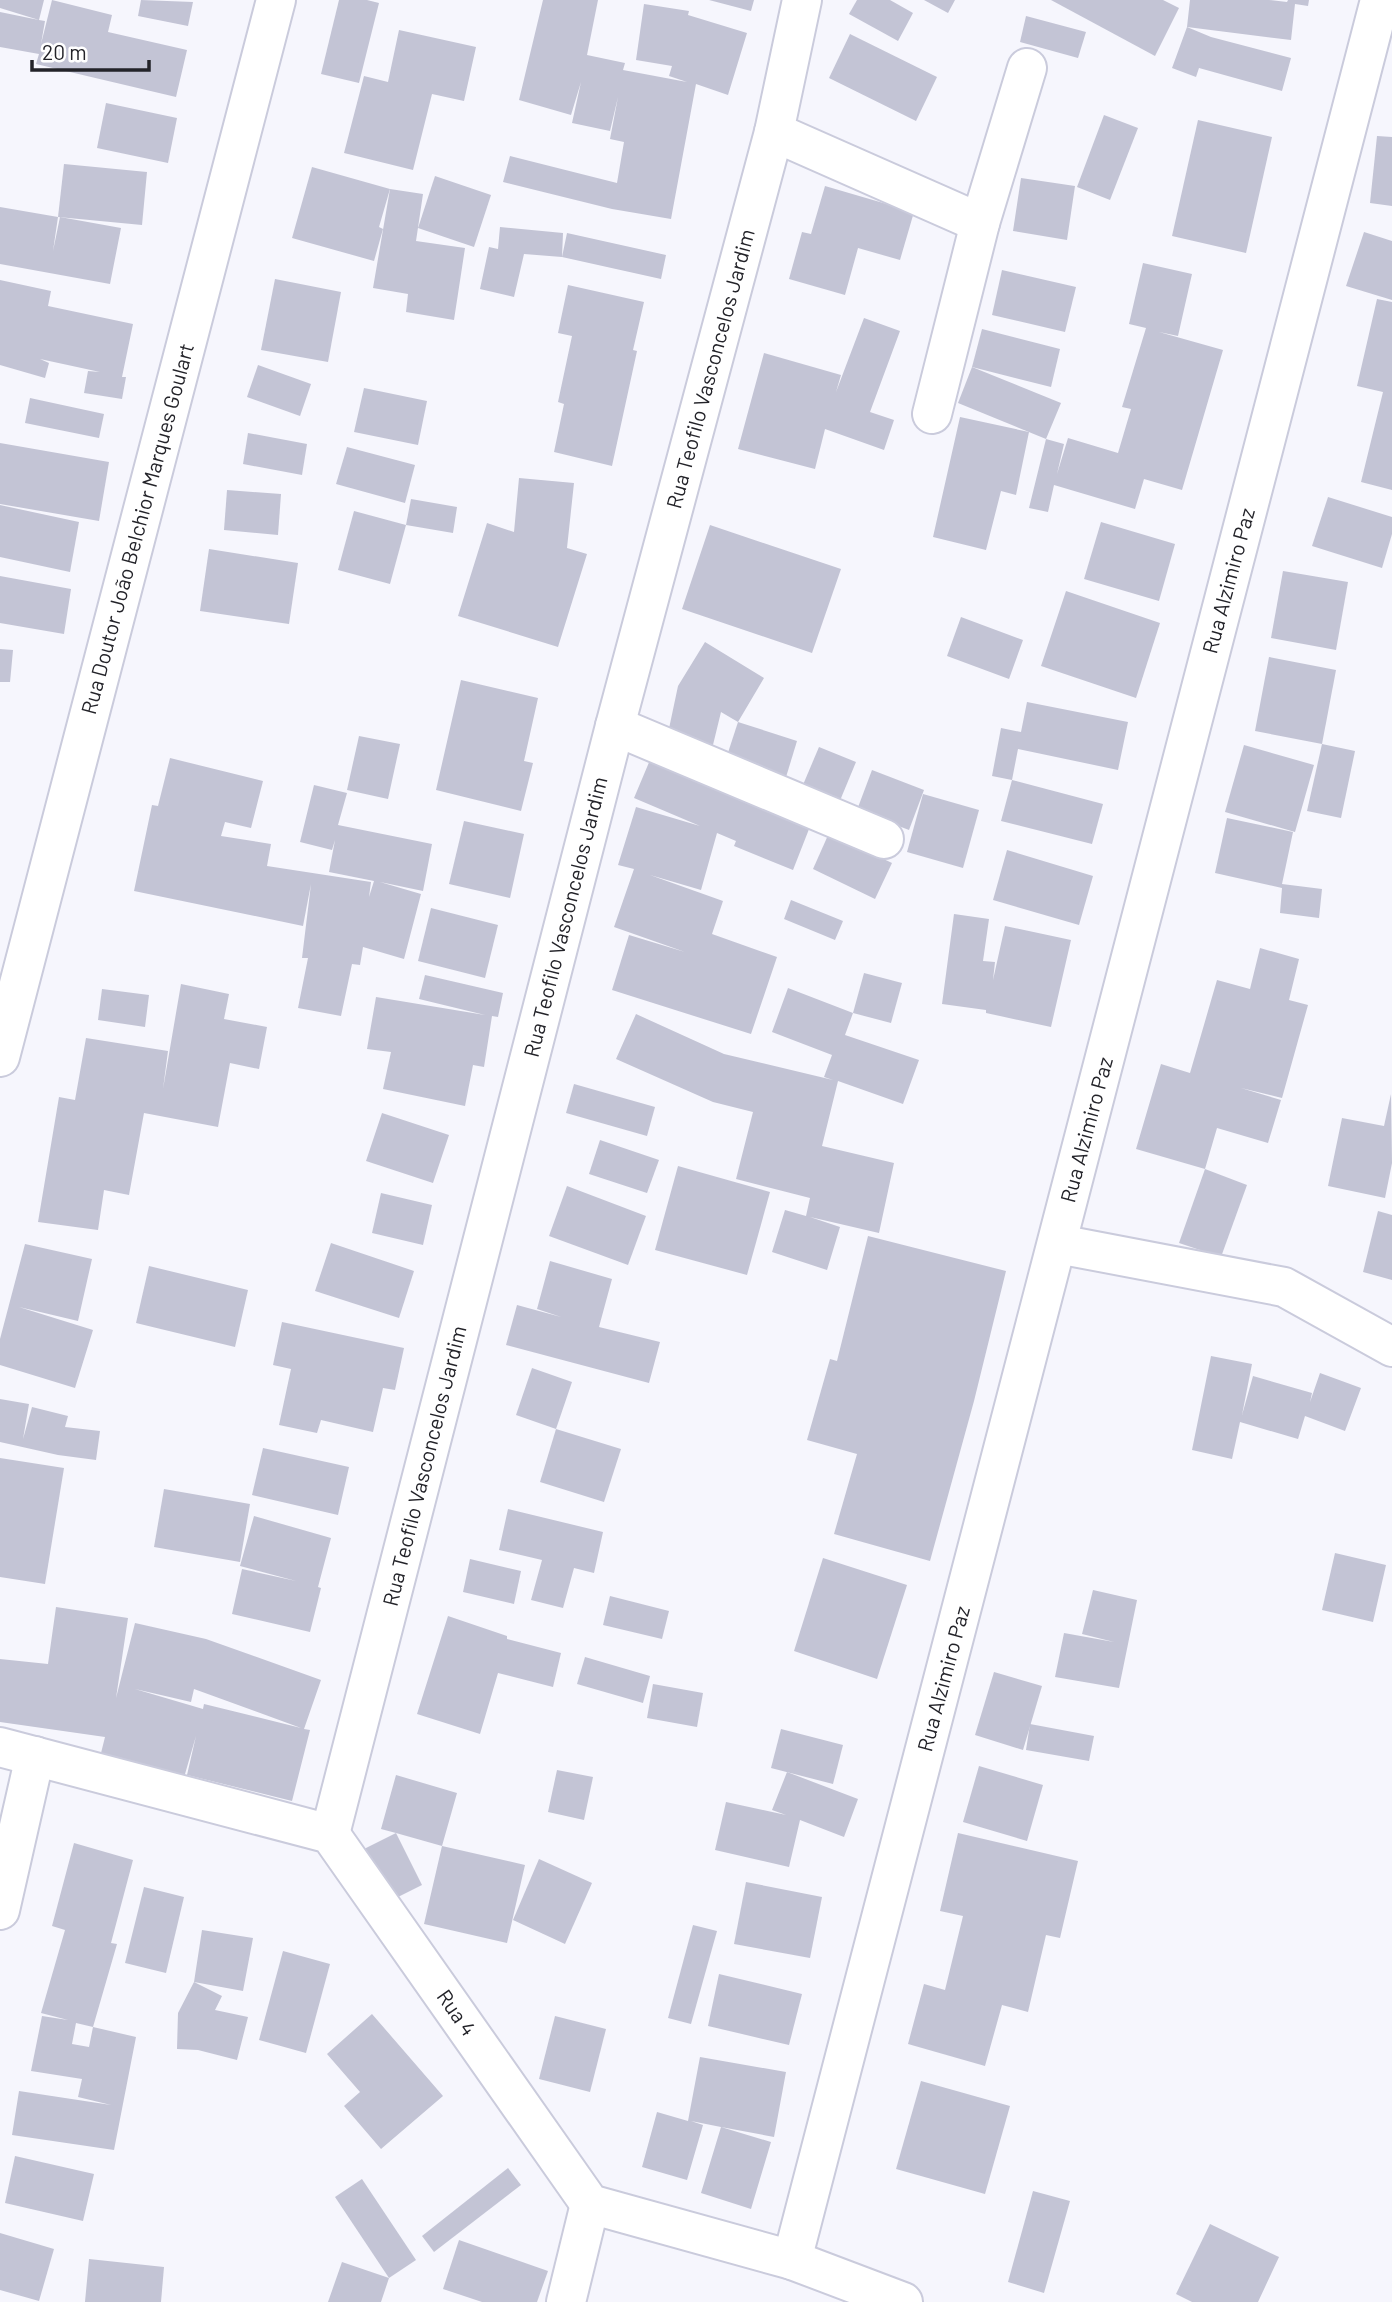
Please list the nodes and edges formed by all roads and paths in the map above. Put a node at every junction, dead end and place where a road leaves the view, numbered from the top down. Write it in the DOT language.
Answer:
graph roads {
  1 [pos="276,0"];
  2 [pos="802,0"];
  3 [pos="1380,0"];
  4 [pos="1027,68"];
  5 [pos="774,132"];
  6 [pos="980,223"];
  7 [pos="932,414"];
  8 [pos="615,726"];
  9 [pos="884,839"];
  10 [pos="0,1057"];
  11 [pos="1058,1244"];
  12 [pos="1392,1347"];
  13 [pos="18,1752"];
  14 [pos="331,1834"];
  15 [pos="0,1910"];
  16 [pos="590,2204"];
  17 [pos="792,2260"];
  18 [pos="566,2302"];
  19 [pos="903,2302"];
  1 -- 10 [label="street, Rua Doutor João Belchior Marques Goulart"];
  2 -- 5 [label="street, Rua Teofilo Vasconcelos Jardim"];
  3 -- 11 [label="street, Rua Alzimiro Paz"];
  4 -- 6 [label="street"];
  5 -- 6 [label="street"];
  5 -- 8 [label="street, Rua Teofilo Vasconcelos Jardim"];
  6 -- 7 [label="street"];
  8 -- 9 [label="street"];
  8 -- 14 [label="street, Rua Teofilo Vasconcelos Jardim"];
  11 -- 12 [label="street"];
  11 -- 17 [label="street, Rua Alzimiro Paz"];
  13 -- 14 [label="street"];
  13 -- 15 [label="street"];
  14 -- 16 [label="street, Rua 4"];
  16 -- 17 [label="street"];
  16 -- 18 [label="street"];
  17 -- 19 [label="street"];
}
